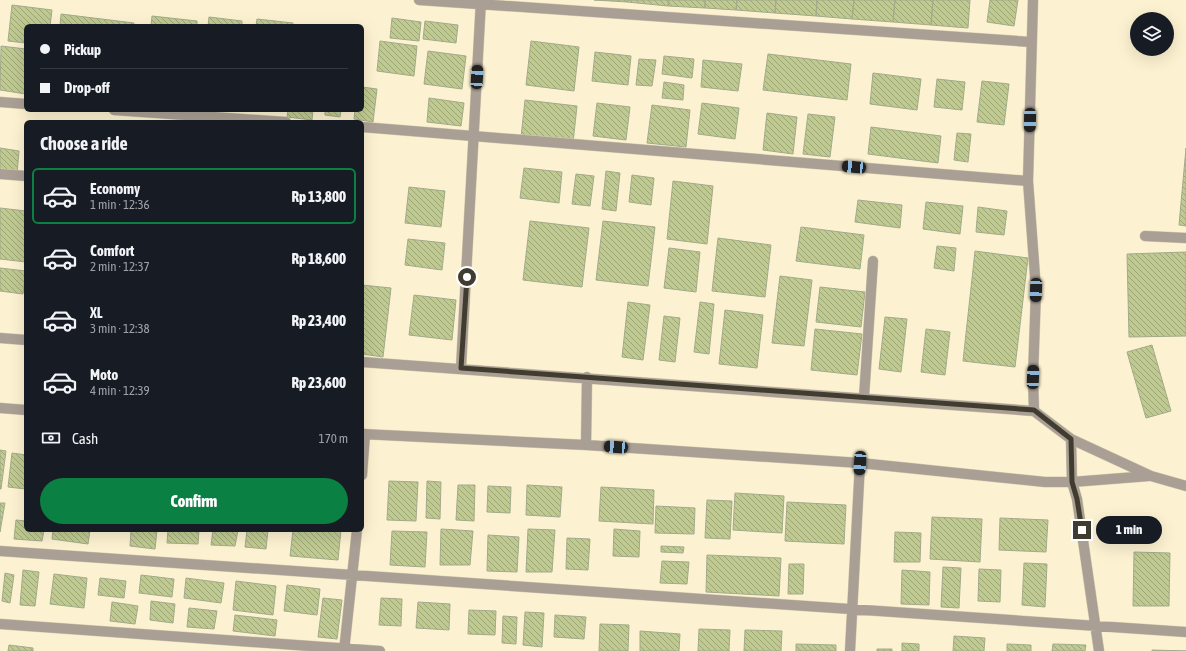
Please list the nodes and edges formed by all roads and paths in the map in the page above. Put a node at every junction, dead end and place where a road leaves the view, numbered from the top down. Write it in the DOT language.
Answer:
graph roads {
  1 [pos="419,0"];
  2 [pos="1033,0"];
  3 [pos="481,2"];
  4 [pos="1031,42"];
  5 [pos="0,102"];
  6 [pos="24,104"];
  7 [pos="143,112"];
  8 [pos="257,120"];
  9 [pos="364,127"];
  10 [pos="474,135"];
  11 [pos="0,174"];
  12 [pos="24,176"];
  13 [pos="1028,182"];
  14 [pos="1145,236"];
  15 [pos="1186,238"];
  16 [pos="874,261"];
  17 [pos="0,338"];
  18 [pos="24,340"];
  19 [pos="364,362"];
  20 [pos="461,368"];
  21 [pos="587,377"];
  22 [pos="864,397"];
  23 [pos="0,408"];
  24 [pos="24,410"];
  25 [pos="1034,410"];
  26 [pos="364,434"];
  27 [pos="1071,439"];
  28 [pos="586,445"];
  29 [pos="860,463"];
  30 [pos="1151,476"];
  31 [pos="1072,482"];
  32 [pos="1186,486"];
  33 [pos="357,532"];
  34 [pos="0,552"];
  35 [pos="353,575"];
  36 [pos="852,608"];
  37 [pos="0,624"];
  38 [pos="1095,625"];
  39 [pos="1186,632"];
  40 [pos="344,650"];
  41 [pos="380,651"];
  42 [pos="850,651"];
  43 [pos="1099,651"];
  1 -- 3 [label="street"];
  2 -- 4 [label="street"];
  3 -- 4 [label="street"];
  3 -- 10 [label="street"];
  4 -- 13 [label="street"];
  5 -- 6 [label="street"];
  7 -- 8 [label="street"];
  9 -- 10 [label="street"];
  10 -- 13 [label="street"];
  10 -- 20 [label="street"];
  11 -- 12 [label="street"];
  13 -- 25 [label="street"];
  14 -- 15 [label="street"];
  16 -- 22 [label="street"];
  17 -- 18 [label="street"];
  19 -- 20 [label="street"];
  20 -- 21 [label="street"];
  21 -- 22 [label="street"];
  21 -- 28 [label="street"];
  22 -- 25 [label="street"];
  23 -- 24 [label="street"];
  25 -- 27 [label="street"];
  26 -- 28 [label="street"];
  27 -- 30 [label="street"];
  27 -- 31 [label="street"];
  28 -- 29 [label="street"];
  29 -- 31 [label="street"];
  29 -- 36 [label="street"];
  30 -- 31 [label="street"];
  30 -- 32 [label="street"];
  31 -- 38 [label="street"];
  33 -- 35 [label="street"];
  34 -- 35 [label="street"];
  35 -- 36 [label="street"];
  35 -- 40 [label="street"];
  36 -- 38 [label="street"];
  36 -- 42 [label="street"];
  37 -- 40 [label="street"];
  38 -- 39 [label="street"];
  38 -- 43 [label="street"];
  40 -- 41 [label="street"];
}
